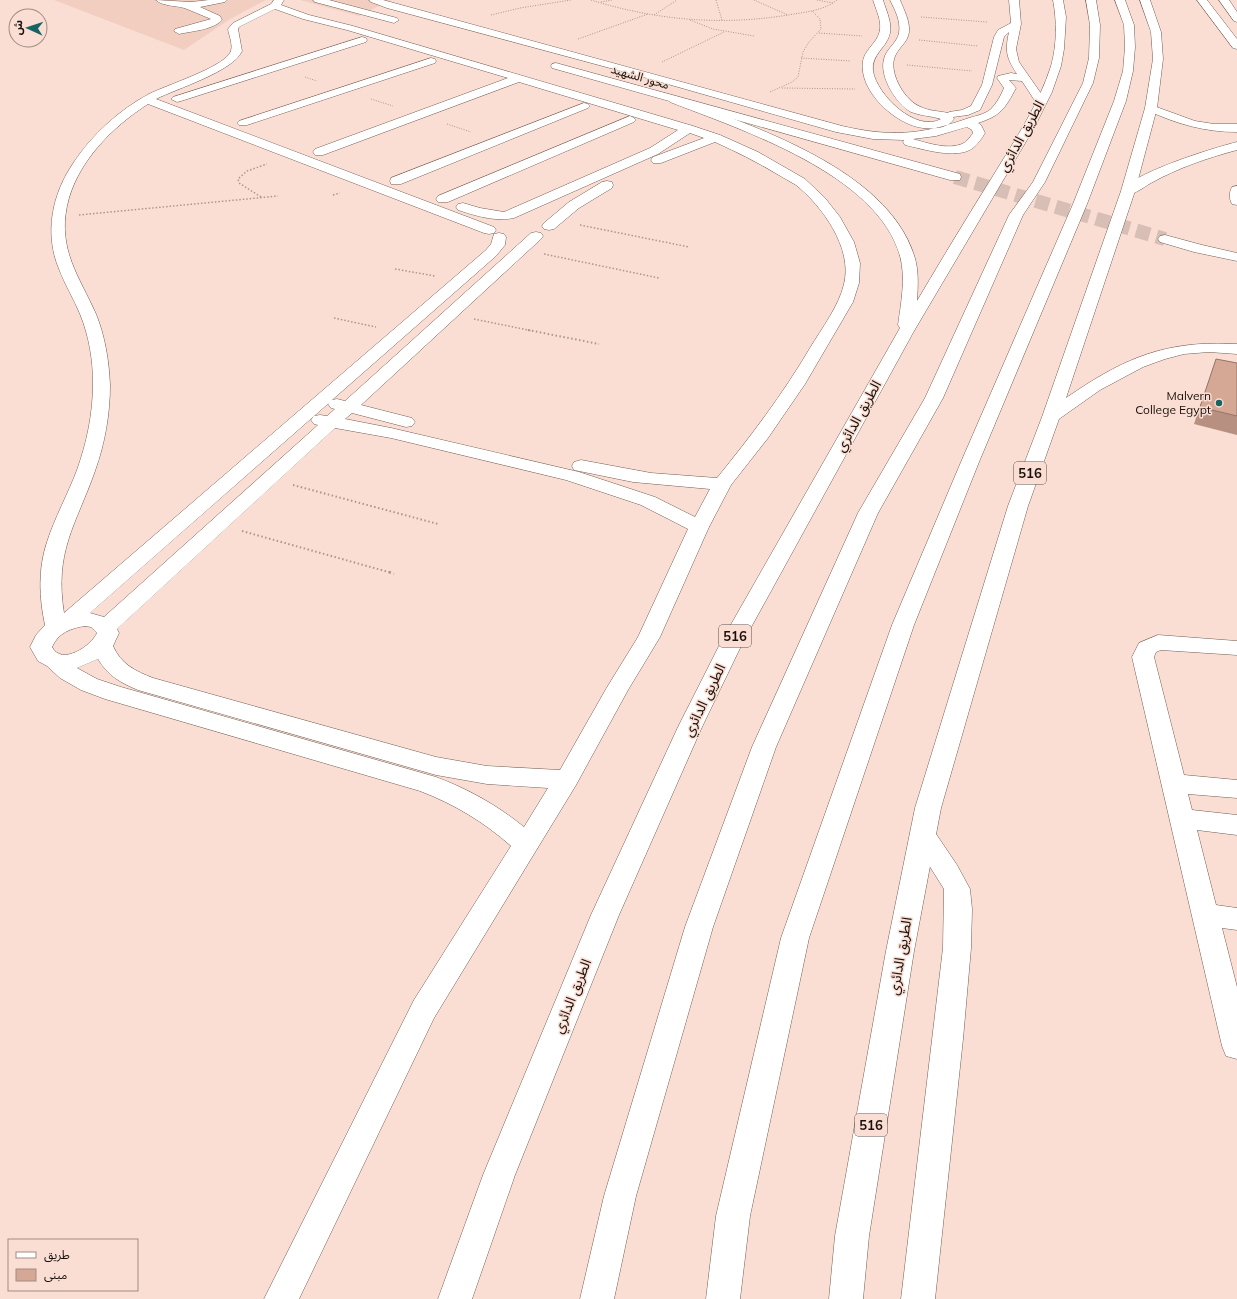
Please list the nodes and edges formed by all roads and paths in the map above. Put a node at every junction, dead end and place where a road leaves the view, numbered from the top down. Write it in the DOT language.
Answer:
graph roads {
  1 [pos="161,0"];
  2 [pos="222,0"];
  3 [pos="318,0"];
  4 [pos="374,0"];
  5 [pos="400,0"];
  6 [pos="409,0"];
  7 [pos="571,0"];
  8 [pos="591,0"];
  9 [pos="612,0"];
  10 [pos="677,0"];
  11 [pos="716,0"];
  12 [pos="754,0"];
  13 [pos="817,0"];
  14 [pos="837,0"];
  15 [pos="878,0"];
  16 [pos="895,0"];
  17 [pos="1058,0"];
  18 [pos="1091,0"];
  19 [pos="1120,0"];
  20 [pos="1202,0"];
  21 [pos="1224,0"];
  22 [pos="1012,2"];
  23 [pos="276,3"];
  24 [pos="598,3"];
  25 [pos="834,3"];
  26 [pos="1152,5"];
  27 [pos="189,6"];
  28 [pos="811,11"];
  29 [pos="258,13"];
  30 [pos="648,14"];
  31 [pos="654,15"];
  32 [pos="789,15"];
  33 [pos="901,16"];
  34 [pos="384,18"];
  35 [pos="688,19"];
  36 [pos="1237,19"];
  37 [pos="722,20"];
  38 [pos="402,22"];
  39 [pos="458,24"];
  40 [pos="1016,24"];
  41 [pos="350,28"];
  42 [pos="179,31"];
  43 [pos="724,32"];
  44 [pos="818,33"];
  45 [pos="754,36"];
  46 [pos="883,38"];
  47 [pos="903,39"];
  48 [pos="362,40"];
  49 [pos="1237,46"];
  50 [pos="996,47"];
  51 [pos="549,49"];
  52 [pos="801,58"];
  53 [pos="431,60"];
  54 [pos="868,62"];
  55 [pos="889,63"];
  56 [pos="546,64"];
  57 [pos="640,73"];
  58 [pos="990,73"];
  59 [pos="519,78"];
  60 [pos="1026,79"];
  61 [pos="506,83"];
  62 [pos="782,88"];
  63 [pos="876,90"];
  64 [pos="160,92"];
  65 [pos="177,98"];
  66 [pos="147,100"];
  67 [pos="674,100"];
  68 [pos="745,102"];
  69 [pos="1041,102"];
  70 [pos="584,106"];
  71 [pos="1151,108"];
  72 [pos="945,116"];
  73 [pos="970,118"];
  74 [pos="630,120"];
  75 [pos="819,123"];
  76 [pos="916,123"];
  77 [pos="243,124"];
  78 [pos="1237,128"];
  79 [pos="264,131"];
  80 [pos="683,131"];
  81 [pos="897,136"];
  82 [pos="718,143"];
  83 [pos="1237,146"];
  84 [pos="305,147"];
  85 [pos="319,152"];
  86 [pos="294,155"];
  87 [pos="333,157"];
  88 [pos="382,176"];
  89 [pos="955,177"];
  90 [pos="396,181"];
  91 [pos="410,186"];
  92 [pos="1237,190"];
  93 [pos="1128,191"];
  94 [pos="430,194"];
  95 [pos="278,196"];
  96 [pos="262,197"];
  97 [pos="443,199"];
  98 [pos="1237,201"];
  99 [pos="506,215"];
  100 [pos="58,217"];
  101 [pos="547,227"];
  102 [pos="494,233"];
  103 [pos="1165,239"];
  104 [pos="690,247"];
  105 [pos="1200,249"];
  106 [pos="520,250"];
  107 [pos="1237,257"];
  108 [pos="1237,262"];
  109 [pos="396,269"];
  110 [pos="659,278"];
  111 [pos="459,280"];
  112 [pos="450,314"];
  113 [pos="334,318"];
  114 [pos="906,331"];
  115 [pos="400,332"];
  116 [pos="599,344"];
  117 [pos="1237,349"];
  118 [pos="320,400"];
  119 [pos="349,406"];
  120 [pos="301,417"];
  121 [pos="1051,417"];
  122 [pos="330,422"];
  123 [pos="269,478"];
  124 [pos="722,484"];
  125 [pos="218,524"];
  126 [pos="438,524"];
  127 [pos="699,527"];
  128 [pos="394,574"];
  129 [pos="61,625"];
  130 [pos="104,636"];
  131 [pos="1237,648"];
  132 [pos="55,661"];
  133 [pos="567,779"];
  134 [pos="1174,783"];
  135 [pos="1237,789"];
  136 [pos="1182,818"];
  137 [pos="1237,825"];
  138 [pos="923,835"];
  139 [pos="526,844"];
  140 [pos="1206,915"];
  141 [pos="1237,919"];
  142 [pos="1237,1046"];
  143 [pos="281,1299"];
  144 [pos="455,1299"];
  145 [pos="597,1299"];
  146 [pos="723,1299"];
  147 [pos="846,1299"];
  148 [pos="918,1299"];
  1 -- 27 [label="main road"];
  2 -- 27 [label="main road"];
  3 -- 34 [label="main road"];
  4 -- 39 [label="main road"];
  5 -- 6 [label="main road"];
  7 -- 39 [label="path"];
  8 -- 24 [label="path"];
  9 -- 24 [label="path"];
  10 -- 31 [label="path"];
  11 -- 37 [label="path"];
  12 -- 32 [label="path"];
  13 -- 25 [label="path"];
  14 -- 25 [label="path"];
  15 -- 46 [label="main road"];
  16 -- 33 [label="main road"];
  17 -- 69 [label="main road, الطريق الدائري / 516"];
  18 -- 145 [label="main road"];
  19 -- 146 [label="main road"];
  20 -- 49 [label="main road"];
  21 -- 36 [label="main road"];
  22 -- 40 [label="main road"];
  23 -- 29 [label="main road"];
  23 -- 41 [label="main road"];
  24 -- 30 [label="path"];
  25 -- 28 [label="path"];
  26 -- 71 [label="main road, الطريق الدائري / 516"];
  27 -- 42 [label="main road"];
  28 -- 32 [label="path"];
  28 -- 44 [label="path"];
  29 -- 48 [label="main road"];
  29 -- 64 [label="main road"];
  30 -- 31 [label="path"];
  30 -- 51 [label="path"];
  31 -- 35 [label="path"];
  32 -- 37 [label="path"];
  33 -- 40 [label="path"];
  33 -- 47 [label="main road"];
  34 -- 38 [label="main road"];
  34 -- 41 [label="main road"];
  35 -- 37 [label="path"];
  35 -- 43 [label="path"];
  39 -- 51 [label="main road"];
  40 -- 50 [label="main road"];
  40 -- 60 [label="main road"];
  41 -- 59 [label="main road"];
  43 -- 45 [label="path"];
  43 -- 57 [label="path"];
  44 -- 46 [label="path"];
  44 -- 52 [label="path"];
  46 -- 54 [label="main road"];
  47 -- 50 [label="path"];
  47 -- 55 [label="main road"];
  48 -- 53 [label="main road"];
  48 -- 65 [label="main road"];
  50 -- 58 [label="main road"];
  51 -- 57 [label="main road"];
  52 -- 54 [label="path"];
  52 -- 62 [label="path"];
  53 -- 61 [label="main road"];
  53 -- 77 [label="main road"];
  54 -- 63 [label="main road"];
  55 -- 58 [label="path"];
  55 -- 72 [label="main road"];
  56 -- 67 [label="main road, محور الشهيد"];
  57 -- 68 [label="main road"];
  58 -- 73 [label="main road"];
  59 -- 61 [label="main road"];
  59 -- 80 [label="main road"];
  60 -- 69 [label="main road"];
  60 -- 73 [label="main road"];
  61 -- 70 [label="main road"];
  61 -- 85 [label="main road"];
  62 -- 63 [label="path"];
  62 -- 68 [label="path"];
  63 -- 76 [label="main road"];
  64 -- 65 [label="main road"];
  64 -- 66 [label="main road"];
  65 -- 77 [label="main road"];
  66 -- 86 [label="main road"];
  66 -- 100 [label="main road"];
  67 -- 89 [label="main road, محور الشهيد"];
  67 -- 114 [label="main road"];
  68 -- 75 [label="main road"];
  69 -- 114 [label="main road, الطريق الدائري / 516"];
  70 -- 74 [label="main road"];
  70 -- 90 [label="main road"];
  71 -- 78 [label="main road"];
  71 -- 93 [label="main road, الطريق الدائري / 516"];
  72 -- 73 [label="main road"];
  72 -- 76 [label="main road"];
  73 -- 81 [label="main road"];
  73 -- 81 [label="main road"];
  74 -- 80 [label="main road"];
  74 -- 97 [label="main road"];
  75 -- 76 [label="main road"];
  75 -- 81 [label="main road"];
  77 -- 79 [label="main road"];
  80 -- 82 [label="main road"];
  80 -- 99 [label="main road"];
  82 -- 101 [label="main road"];
  82 -- 124 [label="main road"];
  83 -- 93 [label="main road"];
  84 -- 85 [label="main road"];
  85 -- 87 [label="main road"];
  86 -- 96 [label="path"];
  86 -- 102 [label="main road"];
  88 -- 90 [label="main road"];
  90 -- 91 [label="main road"];
  92 -- 98 [label="main road"];
  93 -- 121 [label="main road, الطريق الدائري / 516"];
  94 -- 97 [label="main road"];
  95 -- 96 [label="path"];
  96 -- 100 [label="path"];
  97 -- 99 [label="main road"];
  99 -- 101 [label="main road"];
  99 -- 102 [label="main road"];
  100 -- 129 [label="main road"];
  101 -- 102 [label="main road"];
  101 -- 104 [label="path"];
  101 -- 106 [label="main road"];
  102 -- 111 [label="main road"];
  103 -- 105 [label="main road"];
  105 -- 107 [label="main road"];
  105 -- 108 [label="main road"];
  106 -- 110 [label="path"];
  106 -- 112 [label="main road"];
  109 -- 111 [label="path"];
  111 -- 115 [label="main road"];
  112 -- 116 [label="path"];
  112 -- 119 [label="main road"];
  113 -- 115 [label="path"];
  114 -- 144 [label="main road, الطريق الدائري / 516"];
  115 -- 118 [label="main road"];
  117 -- 121 [label="main road"];
  118 -- 119 [label="main road"];
  118 -- 120 [label="main road"];
  119 -- 122 [label="main road"];
  119 -- 124 [label="main road"];
  120 -- 122 [label="main road"];
  120 -- 129 [label="main road"];
  121 -- 138 [label="main road, الطريق الدائري / 516"];
  122 -- 123 [label="main road"];
  122 -- 127 [label="main road"];
  123 -- 125 [label="main road"];
  123 -- 126 [label="path"];
  124 -- 127 [label="main road"];
  125 -- 128 [label="path"];
  125 -- 130 [label="main road"];
  127 -- 133 [label="main road"];
  129 -- 130 [label="main road"];
  129 -- 132 [label="main road"];
  130 -- 132 [label="main road"];
  130 -- 133 [label="main road"];
  131 -- 134 [label="main road"];
  132 -- 139 [label="main road"];
  133 -- 139 [label="main road"];
  134 -- 135 [label="main road"];
  134 -- 136 [label="main road"];
  136 -- 137 [label="main road"];
  136 -- 140 [label="main road"];
  138 -- 147 [label="main road, الطريق الدائري / 516"];
  138 -- 148 [label="main road"];
  139 -- 143 [label="main road"];
  140 -- 141 [label="main road"];
  140 -- 142 [label="main road"];
}
